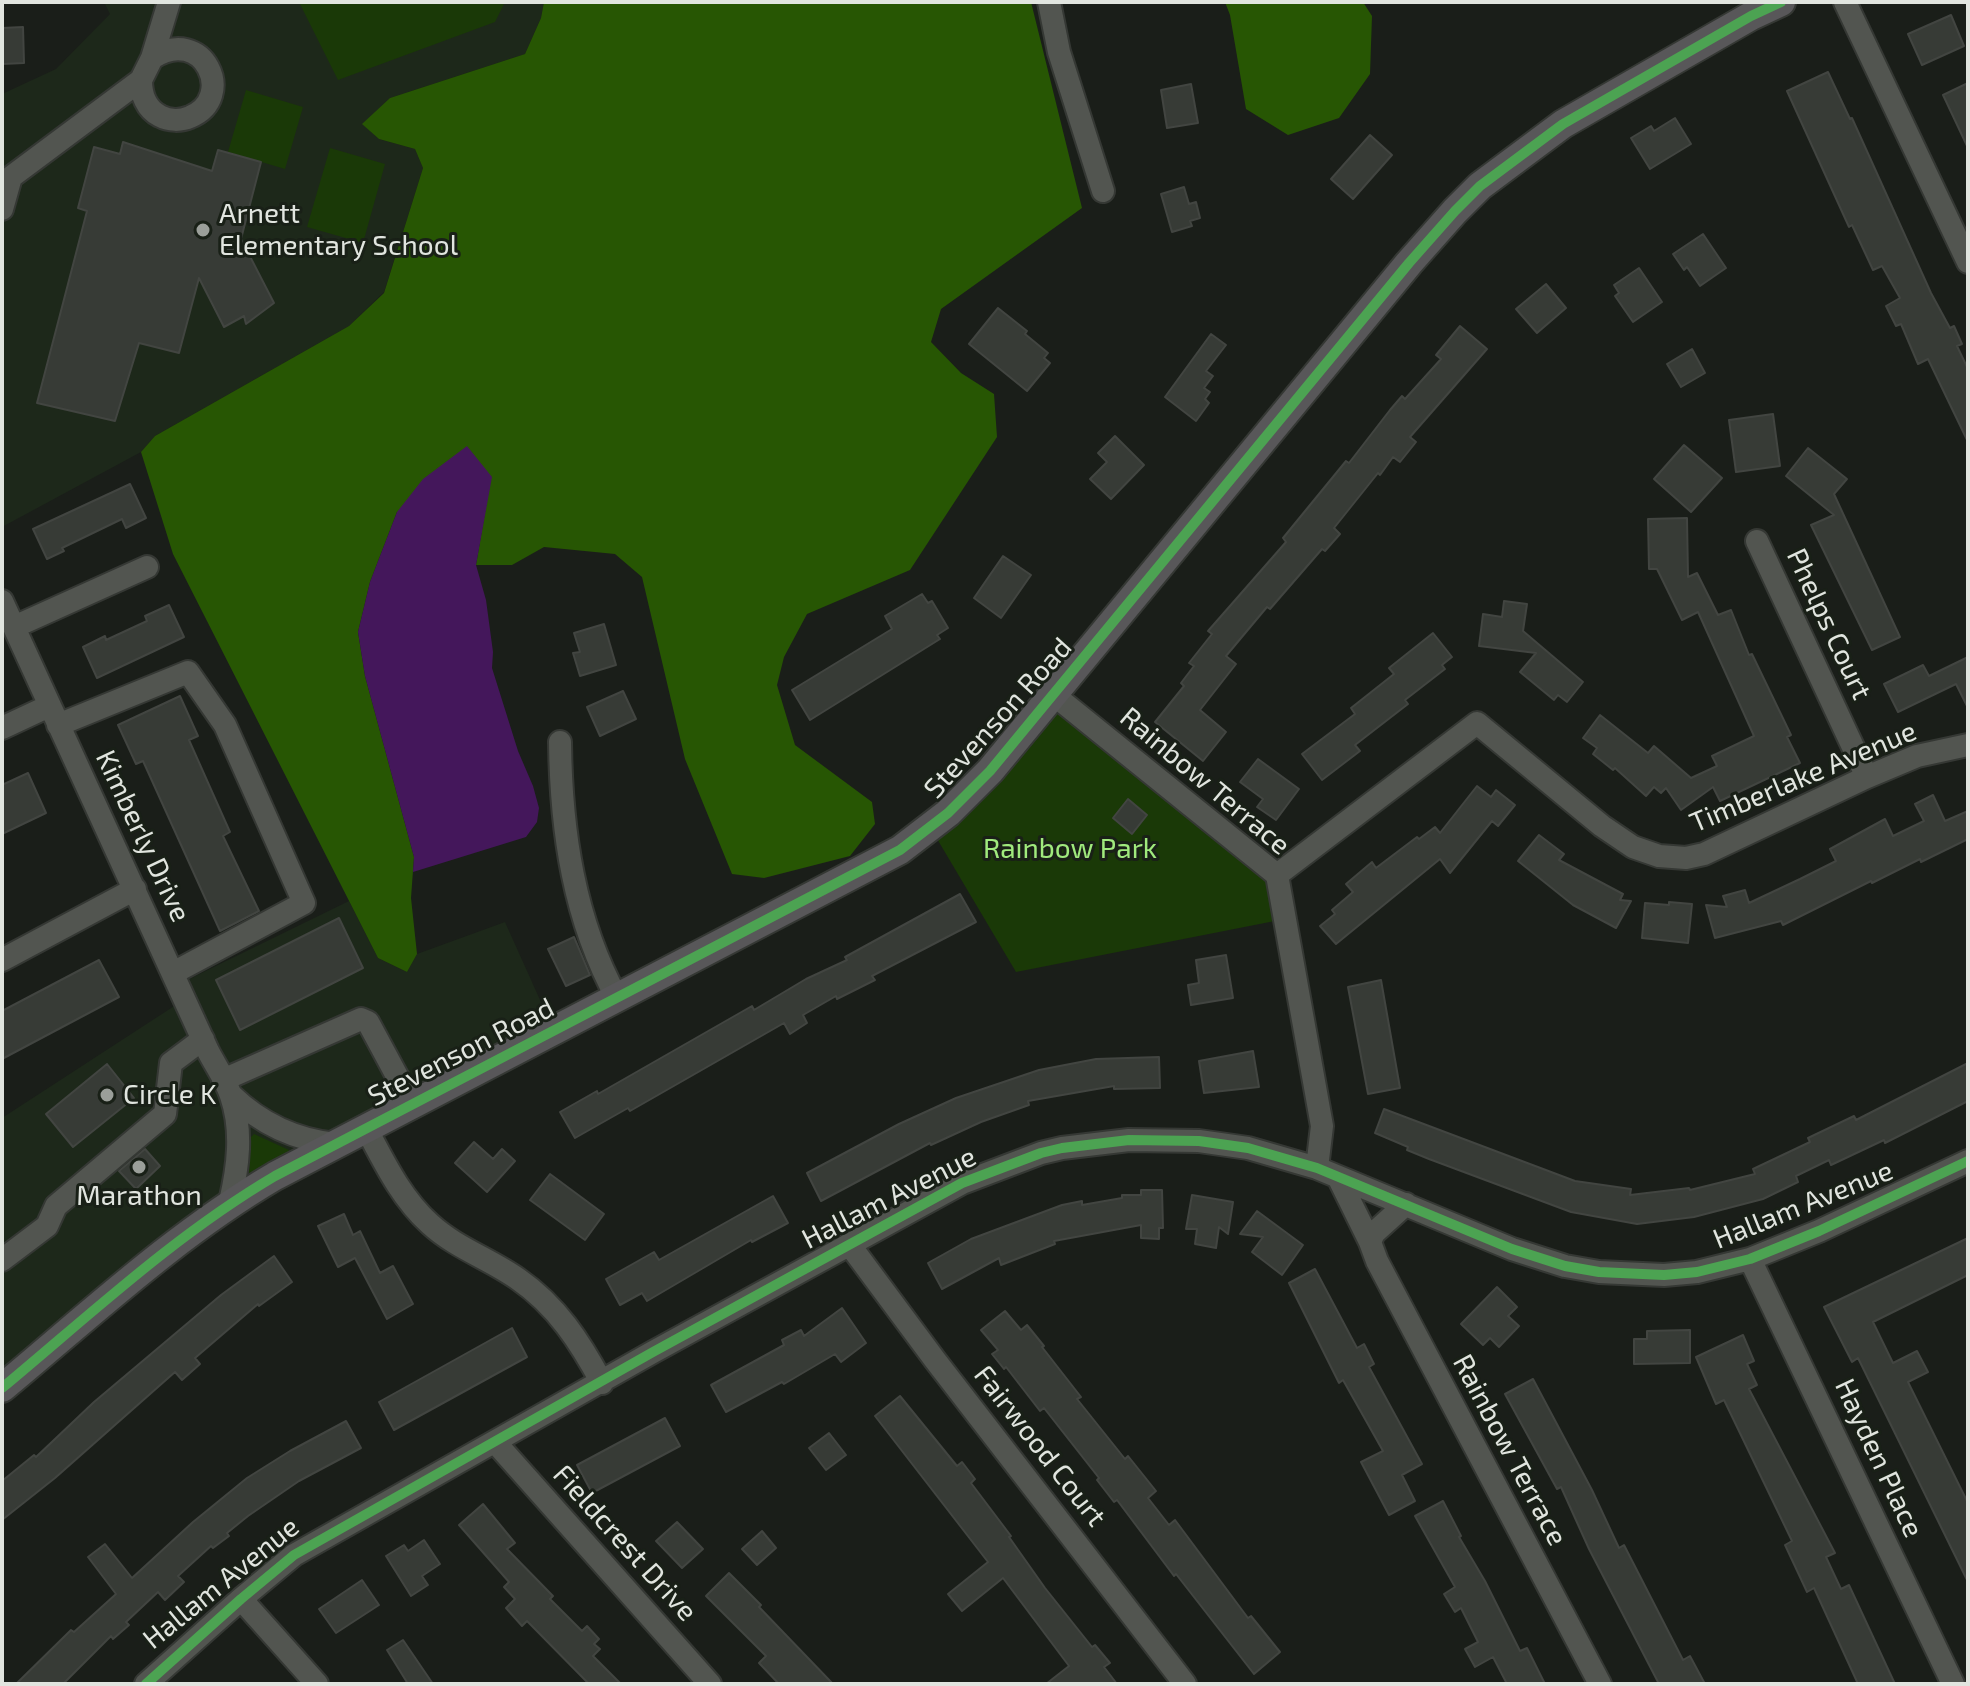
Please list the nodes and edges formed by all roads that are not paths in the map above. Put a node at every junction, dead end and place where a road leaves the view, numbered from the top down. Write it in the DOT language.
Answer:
graph roads {
  1 [pos="169,2"];
  2 [pos="1049,2"];
  3 [pos="1781,2"];
  4 [pos="1845,2"];
  5 [pos="152,58"];
  6 [pos="141,80"];
  7 [pos="5,187"];
  8 [pos="1103,191"];
  9 [pos="1968,262"];
  10 [pos="1757,541"];
  11 [pos="147,567"];
  12 [pos="2,601"];
  13 [pos="14,627"];
  14 [pos="1054,695"];
  15 [pos="53,716"];
  16 [pos="2,728"];
  17 [pos="560,742"];
  18 [pos="1968,745"];
  19 [pos="1867,777"];
  20 [pos="1277,875"];
  21 [pos="135,889"];
  22 [pos="2,960"];
  23 [pos="173,973"];
  24 [pos="617,998"];
  25 [pos="203,1039"];
  26 [pos="227,1088"];
  27 [pos="412,1104"];
  28 [pos="366,1128"];
  29 [pos="336,1144"];
  30 [pos="1968,1161"];
  31 [pos="1317,1168"];
  32 [pos="1338,1177"];
  33 [pos="230,1202"];
  34 [pos="1406,1204"];
  35 [pos="1370,1242"];
  36 [pos="849,1244"];
  37 [pos="1750,1259"];
  38 [pos="2,1260"];
  39 [pos="602,1383"];
  40 [pos="2,1388"];
  41 [pos="495,1442"];
  42 [pos="241,1599"];
  43 [pos="146,1684"];
  44 [pos="317,1684"];
  45 [pos="710,1684"];
  46 [pos="1185,1684"];
  47 [pos="1600,1684"];
  48 [pos="1953,1684"];
  1 -- 5 [label="street"];
  2 -- 8 [label="street"];
  3 -- 14 [label="main road, Stevenson Road"];
  4 -- 9 [label="street"];
  5 -- 6 [label="street"];
  5 -- 6 [label="street"];
  6 -- 7 [label="street"];
  10 -- 19 [label="street, Phelps Court"];
  11 -- 13 [label="street"];
  12 -- 13 [label="street, Kimberly Drive"];
  13 -- 15 [label="street, Kimberly Drive"];
  14 -- 20 [label="street, Rainbow Terrace"];
  14 -- 24 [label="main road, Stevenson Road"];
  15 -- 16 [label="street"];
  15 -- 21 [label="street, Kimberly Drive"];
  15 -- 23 [label="street"];
  17 -- 24 [label="street"];
  18 -- 19 [label="street, Timberlake Avenue"];
  19 -- 20 [label="street, Timberlake Avenue"];
  20 -- 31 [label="street, Rainbow Terrace"];
  21 -- 22 [label="street"];
  21 -- 23 [label="street, Kimberly Drive"];
  23 -- 25 [label="street, Kimberly Drive"];
  24 -- 27 [label="main road, Stevenson Road"];
  25 -- 26 [label="street, Kimberly Drive"];
  25 -- 38 [label="street"];
  26 -- 27 [label="street"];
  26 -- 29 [label="street, Kimberly Drive"];
  26 -- 33 [label="street, Kimberly Drive"];
  27 -- 28 [label="main road, Stevenson Road"];
  28 -- 29 [label="main road, Stevenson Road"];
  28 -- 39 [label="street"];
  29 -- 33 [label="main road, Stevenson Road"];
  30 -- 37 [label="street, Hallam Avenue"];
  31 -- 32 [label="street, Hallam Avenue"];
  31 -- 36 [label="street, Hallam Avenue"];
  32 -- 34 [label="street, Hallam Avenue"];
  32 -- 35 [label="street, Rainbow Terrace"];
  33 -- 40 [label="main road, Stevenson Road"];
  34 -- 35 [label="street"];
  34 -- 37 [label="street, Hallam Avenue"];
  35 -- 47 [label="street, Rainbow Terrace"];
  36 -- 39 [label="street, Hallam Avenue"];
  36 -- 46 [label="street, Fairwood Court"];
  37 -- 48 [label="street, Hayden Place"];
  39 -- 41 [label="street, Hallam Avenue"];
  41 -- 42 [label="street, Hallam Avenue"];
  41 -- 45 [label="street, Fieldcrest Drive"];
  42 -- 43 [label="street, Hallam Avenue"];
  42 -- 44 [label="street"];
}
